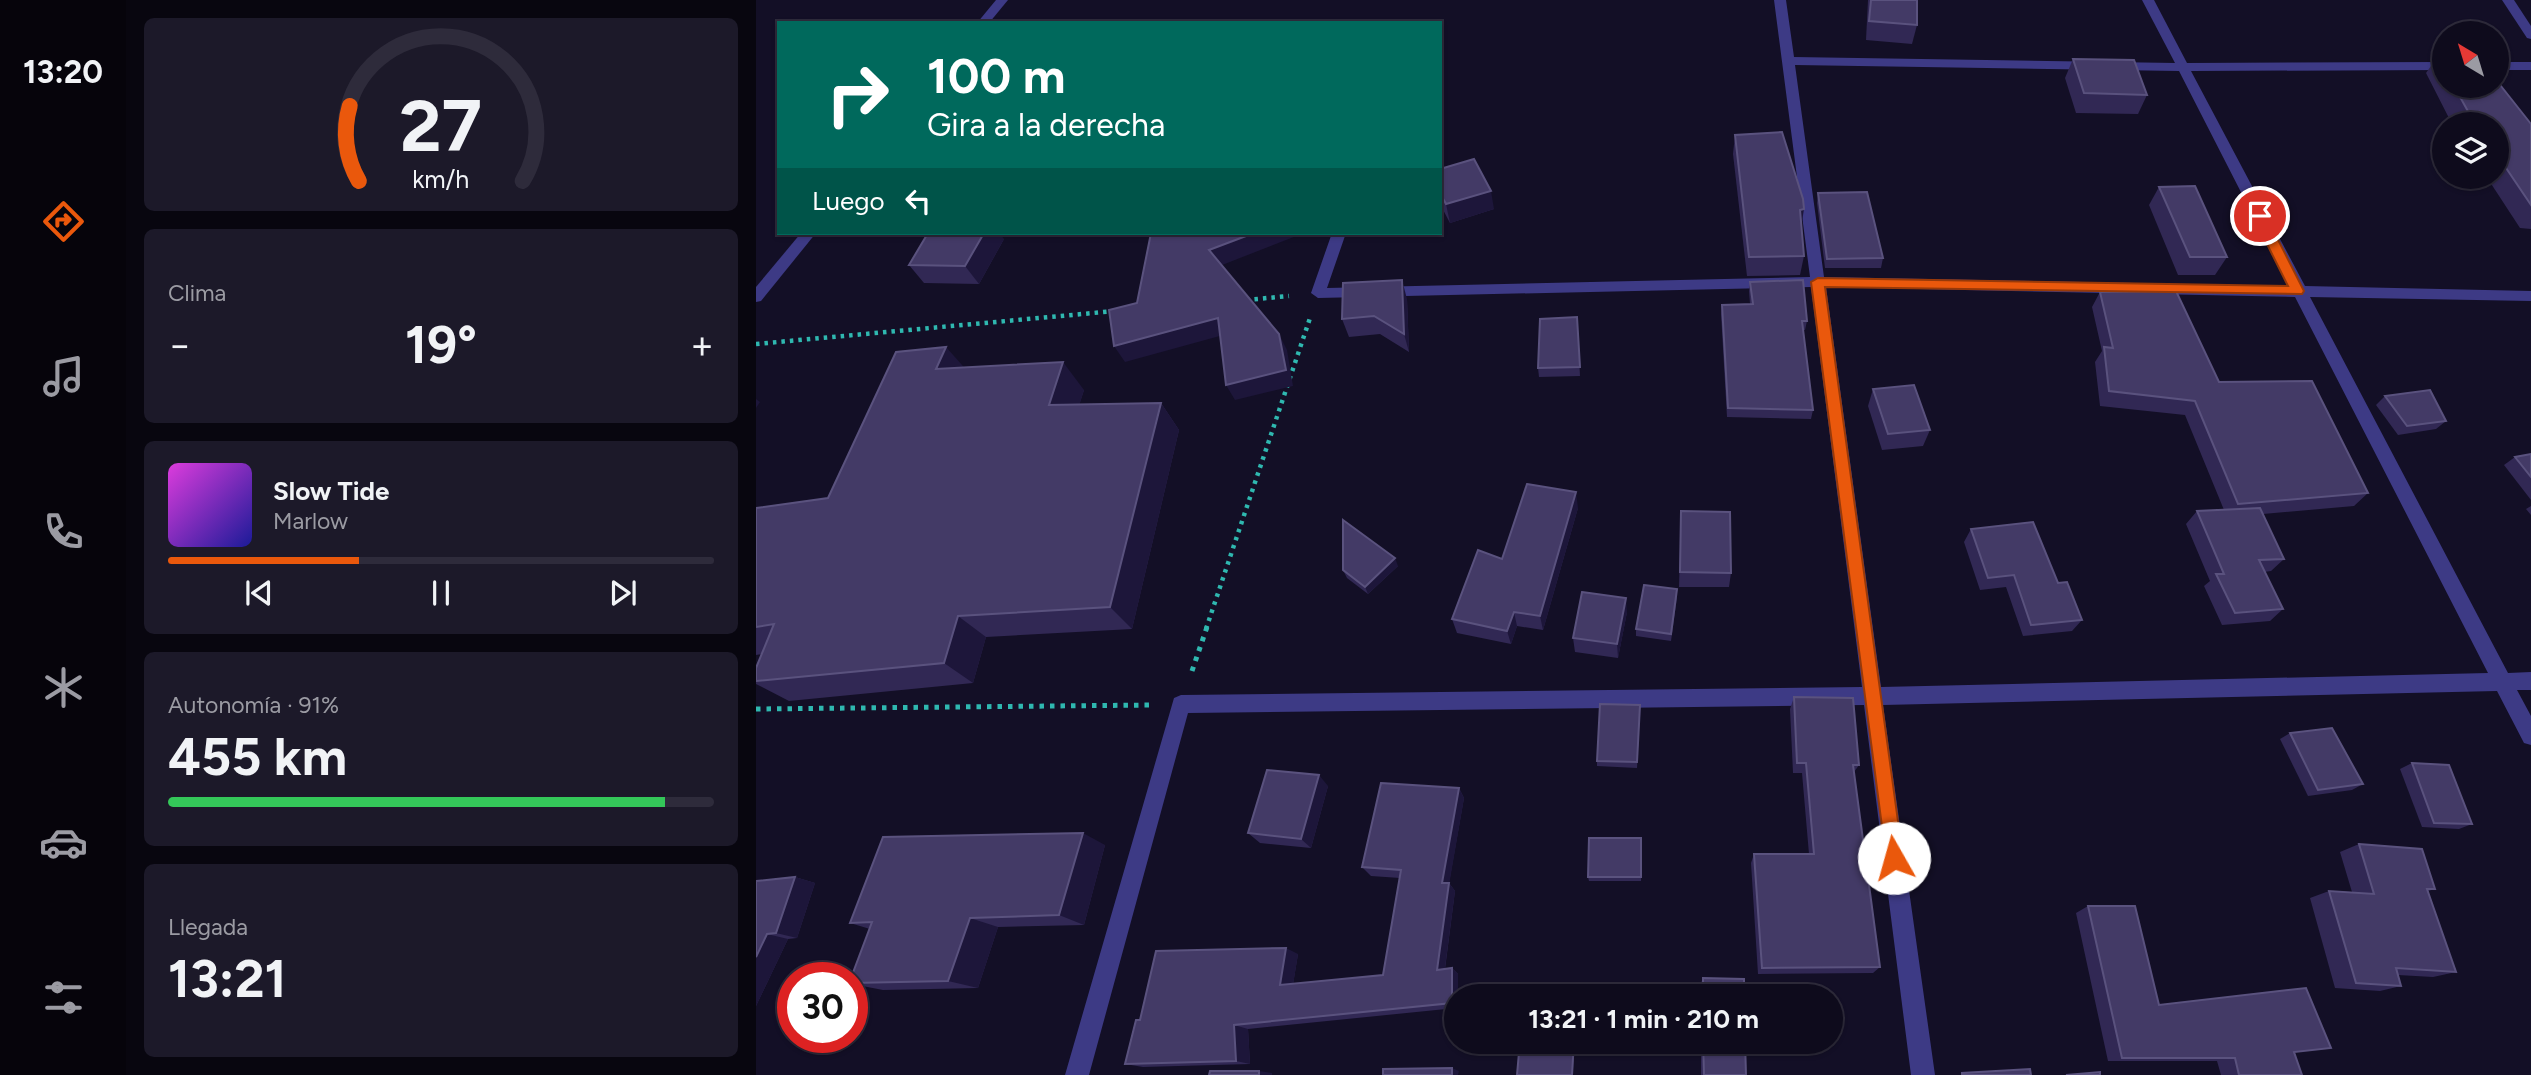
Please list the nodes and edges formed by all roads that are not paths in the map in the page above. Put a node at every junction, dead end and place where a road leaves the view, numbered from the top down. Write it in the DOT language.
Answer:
graph roads {
  1 [pos="1002,0"];
  2 [pos="1780,0"];
  3 [pos="2148,0"];
  4 [pos="2508,0"];
  5 [pos="985,21"];
  6 [pos="2531,35"];
  7 [pos="1788,61"];
  8 [pos="2432,66"];
  9 [pos="2510,66"];
  10 [pos="2531,66"];
  11 [pos="2184,67"];
  12 [pos="807,235"];
  13 [pos="1338,235"];
  14 [pos="1818,282"];
  15 [pos="2297,291"];
  16 [pos="2531,296"];
  17 [pos="756,297"];
  18 [pos="2501,680"];
  19 [pos="2531,681"];
  20 [pos="1872,696"];
  21 [pos="2531,736"];
  22 [pos="1077,1075"];
  23 [pos="1923,1075"];
  1 -- 5 [label="street"];
  2 -- 7 [label="street"];
  3 -- 11 [label="street"];
  4 -- 6 [label="street"];
  7 -- 11 [label="street"];
  7 -- 14 [label="street"];
  8 -- 11 [label="street"];
  9 -- 10 [label="street"];
  11 -- 15 [label="street"];
  12 -- 17 [label="street"];
  13 -- 14 [label="street"];
  14 -- 15 [label="street"];
  14 -- 20 [label="street"];
  15 -- 16 [label="street"];
  15 -- 18 [label="street"];
  18 -- 19 [label="street"];
  18 -- 20 [label="street"];
  18 -- 21 [label="street"];
  20 -- 22 [label="street"];
  20 -- 23 [label="street"];
}
